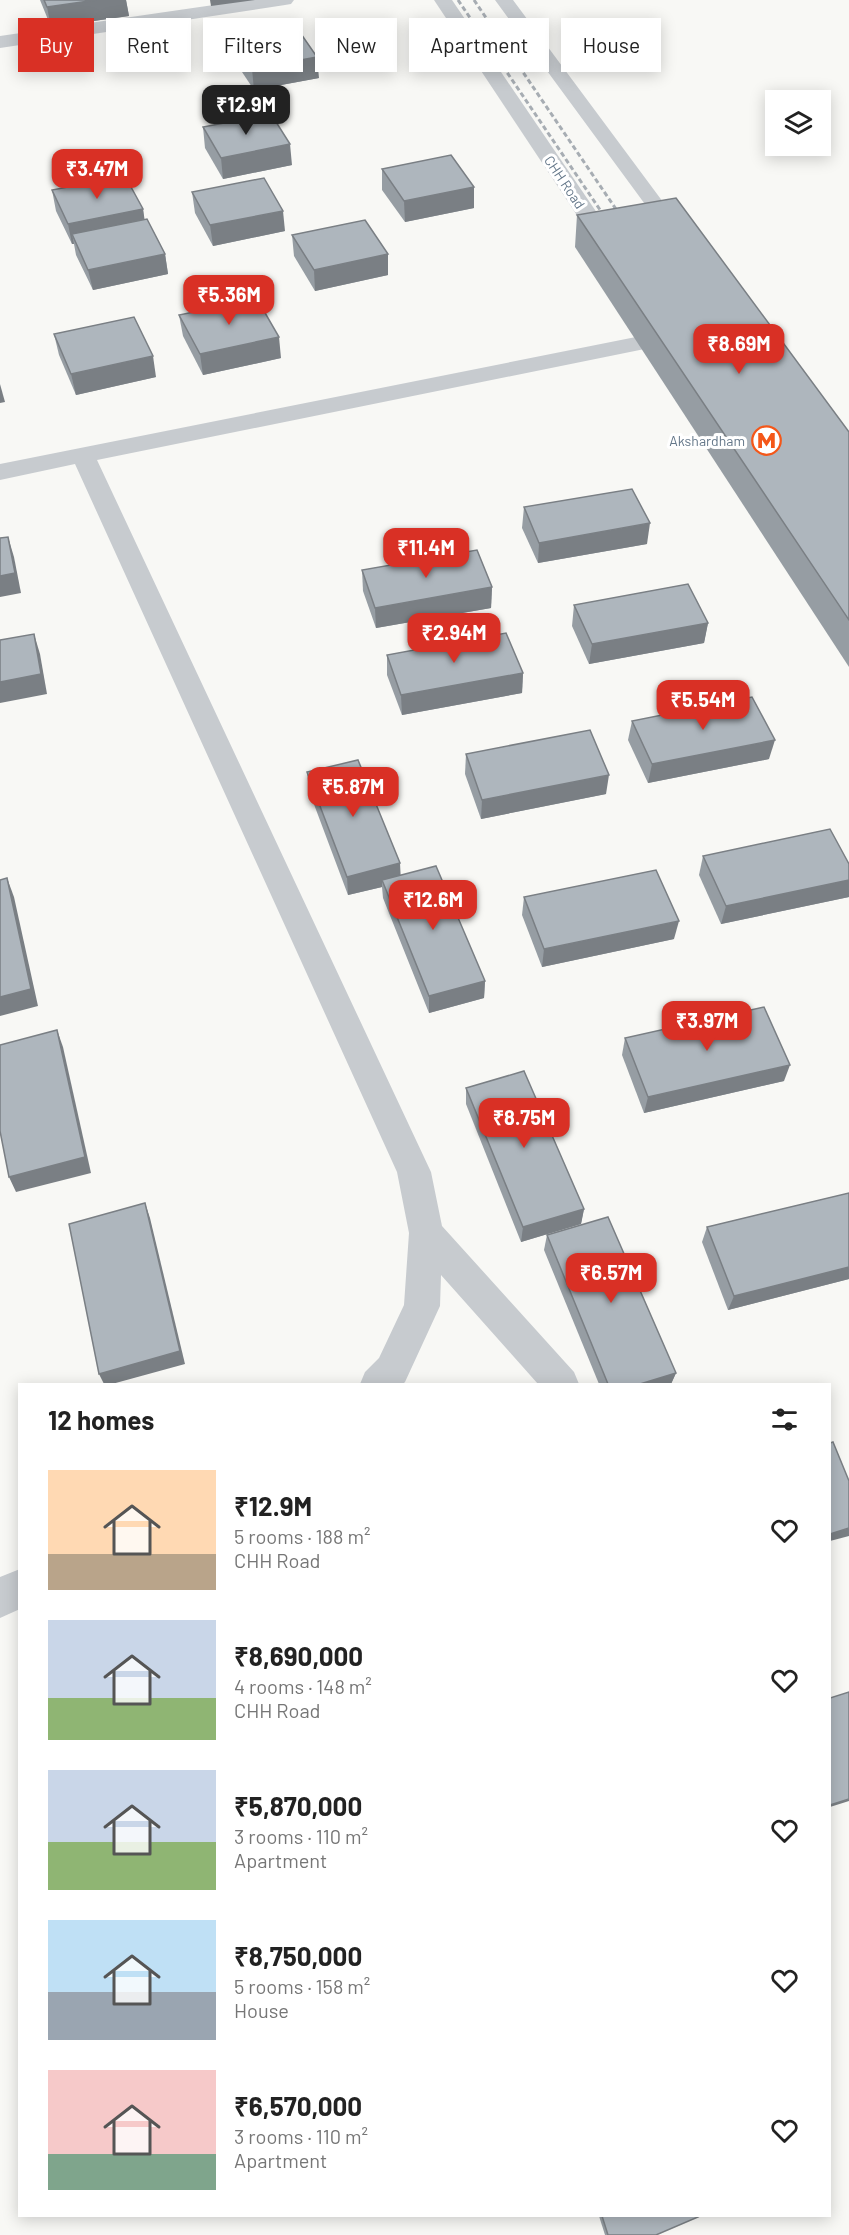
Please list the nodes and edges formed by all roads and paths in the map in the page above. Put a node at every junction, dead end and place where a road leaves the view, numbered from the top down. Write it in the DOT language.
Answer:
graph roads {
  1 [pos="285,0"];
  2 [pos="443,0"];
  3 [pos="504,0"];
  4 [pos="180,8"];
  5 [pos="0,42"];
  6 [pos="693,257"];
  7 [pos="623,268"];
  8 [pos="656,318"];
  9 [pos="701,331"];
  10 [pos="670,338"];
  11 [pos="683,357"];
  12 [pos="83,455"];
  13 [pos="0,472"];
  14 [pos="426,1233"];
  15 [pos="379,1383"];
  16 [pos="560,1383"];
  17 [pos="18,1589"];
  18 [pos="0,1598"];
  1 -- 4 [label="street"];
  2 -- 7 [label="street, CHH Road"];
  3 -- 6 [label="street"];
  4 -- 5 [label="street"];
  8 -- 10 [label="street"];
  9 -- 10 [label="street"];
  10 -- 11 [label="street"];
  10 -- 12 [label="street"];
  12 -- 13 [label="street"];
  12 -- 14 [label="street"];
  14 -- 15 [label="street"];
  14 -- 16 [label="street"];
  17 -- 18 [label="street"];
}
